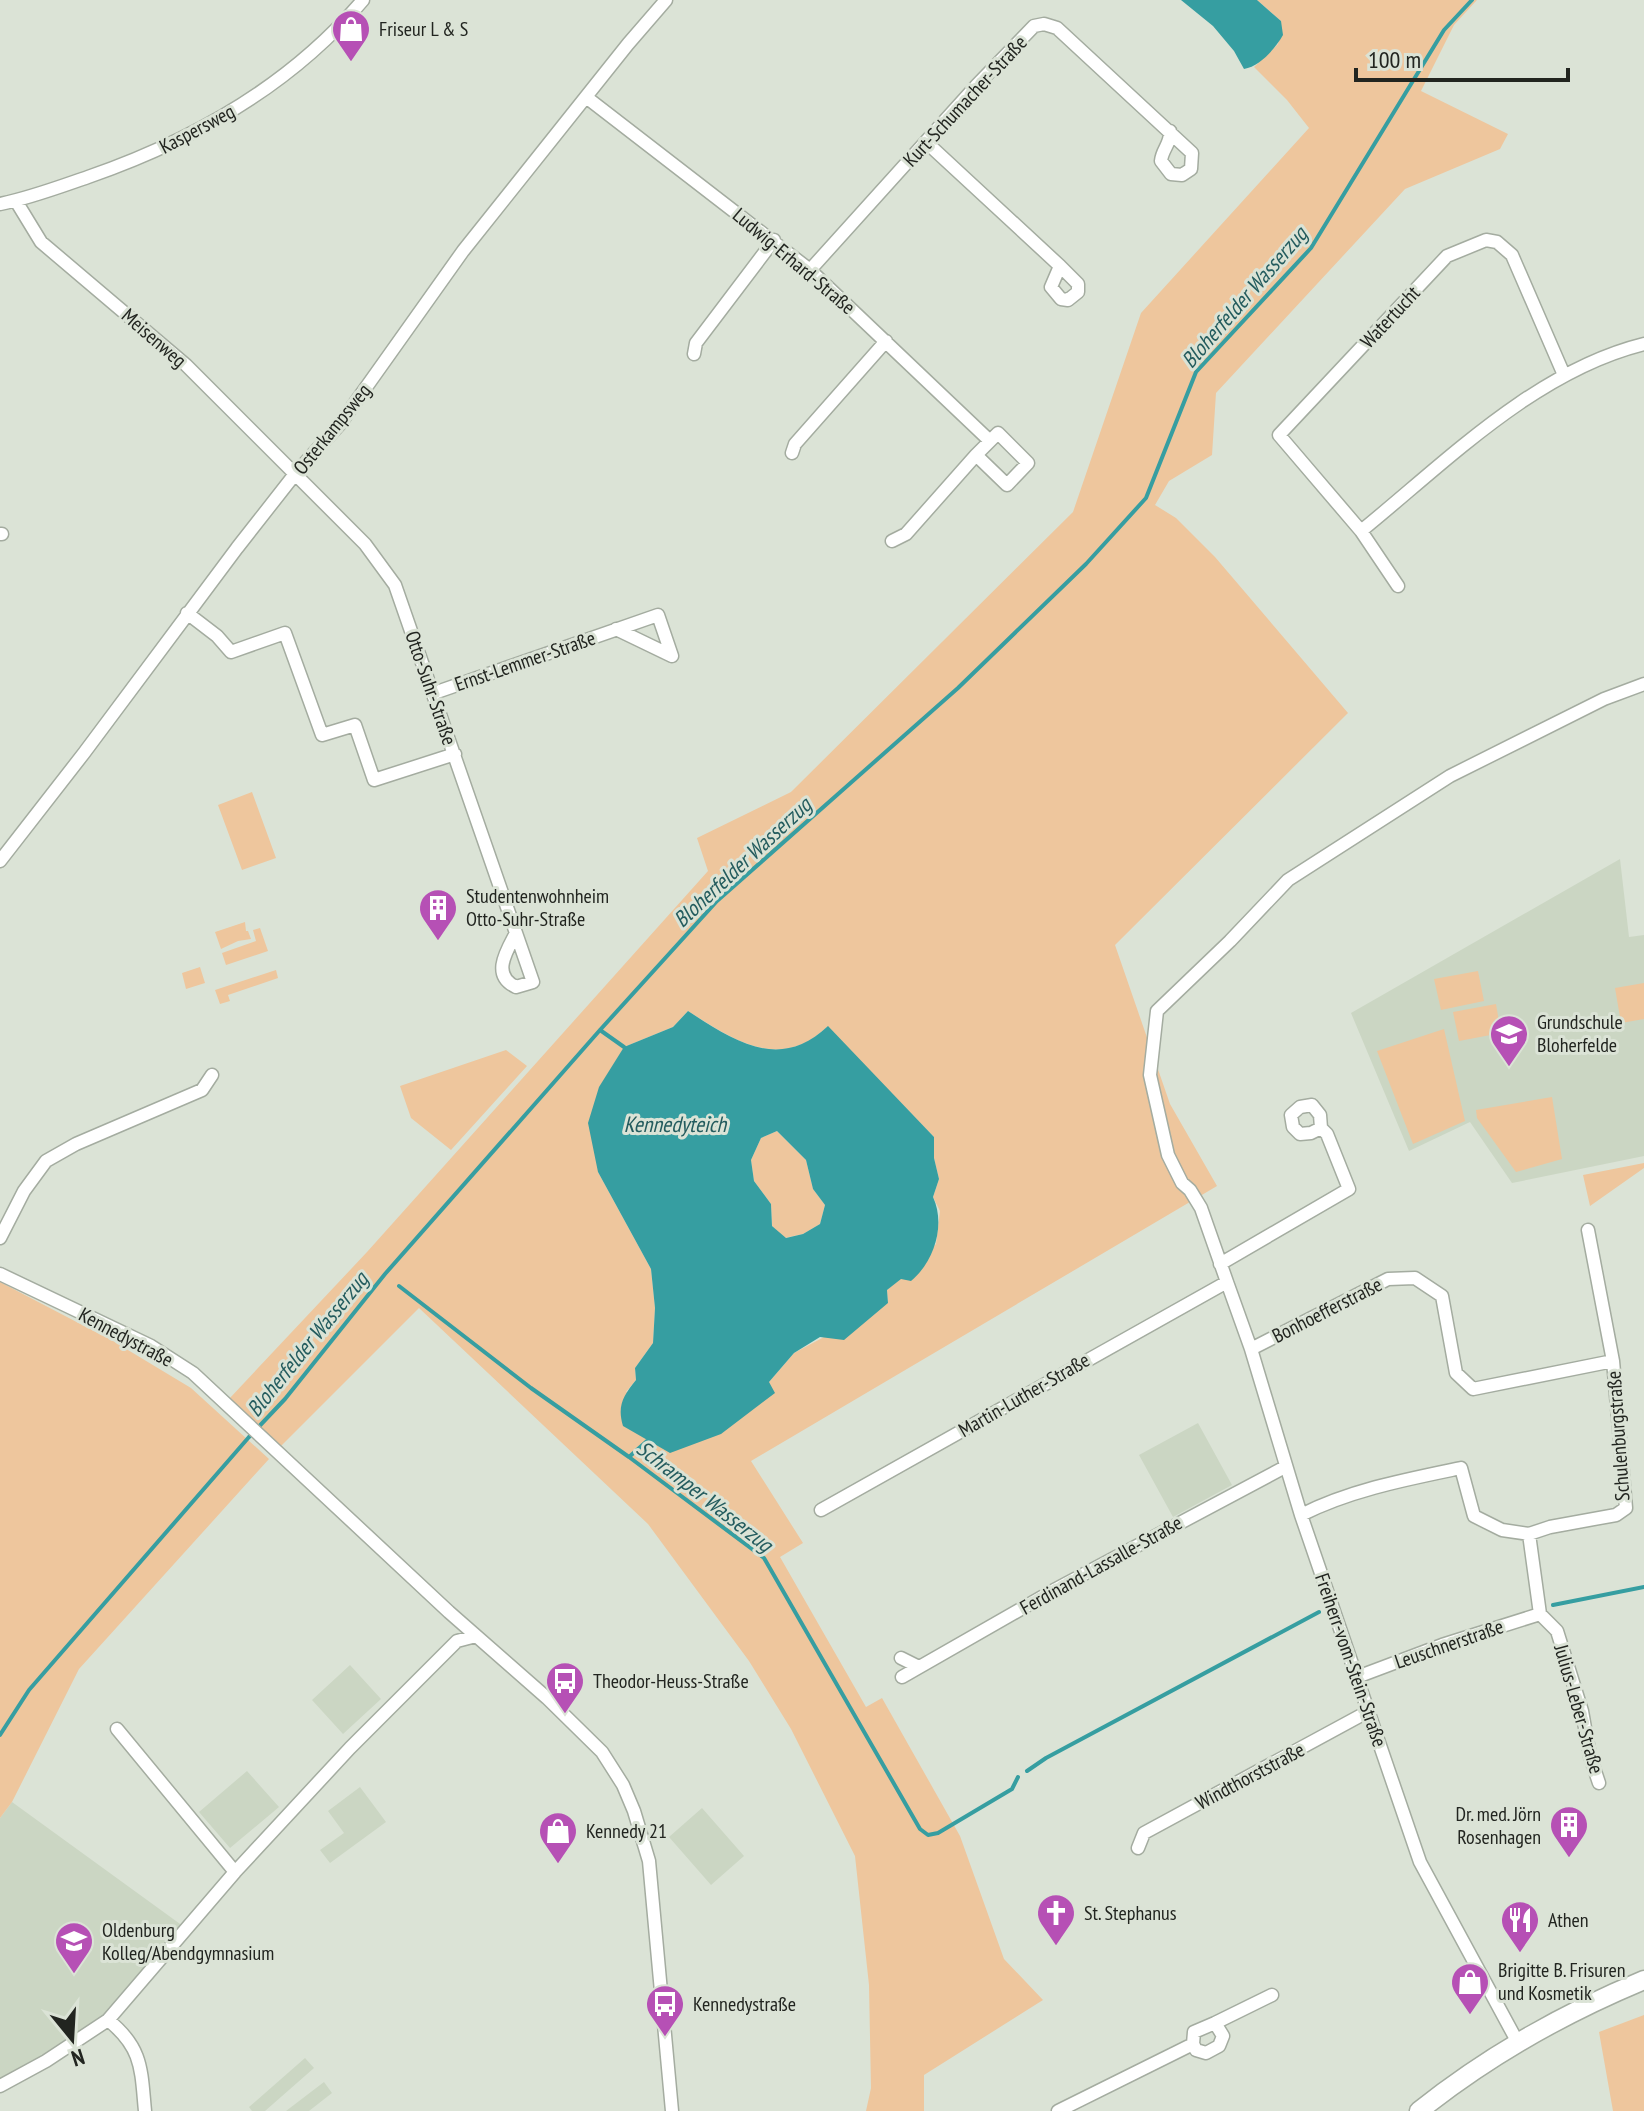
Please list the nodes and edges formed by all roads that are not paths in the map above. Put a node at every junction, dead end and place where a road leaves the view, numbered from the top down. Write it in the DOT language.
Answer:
graph roads {
  1 [pos="363,0"];
  2 [pos="666,0"];
  3 [pos="586,97"];
  4 [pos="1170,131"];
  5 [pos="926,142"];
  6 [pos="16,201"];
  7 [pos="0,204"];
  8 [pos="774,240"];
  9 [pos="1060,266"];
  10 [pos="810,270"];
  11 [pos="886,341"];
  12 [pos="1644,344"];
  13 [pos="694,354"];
  14 [pos="1564,375"];
  15 [pos="990,441"];
  16 [pos="792,453"];
  17 [pos="976,455"];
  18 [pos="295,474"];
  19 [pos="1361,531"];
  20 [pos="892,541"];
  21 [pos="1398,586"];
  22 [pos="187,613"];
  23 [pos="616,629"];
  24 [pos="1644,684"];
  25 [pos="434,693"];
  26 [pos="455,754"];
  27 [pos="0,861"];
  28 [pos="516,933"];
  29 [pos="212,1075"];
  30 [pos="1321,1128"];
  31 [pos="1588,1230"];
  32 [pos="0,1238"];
  33 [pos="1220,1264"];
  34 [pos="0,1274"];
  35 [pos="1227,1282"];
  36 [pos="1251,1349"];
  37 [pos="1613,1361"];
  38 [pos="1285,1467"];
  39 [pos="821,1510"];
  40 [pos="1301,1515"];
  41 [pos="1529,1534"];
  42 [pos="1540,1614"];
  43 [pos="476,1636"];
  44 [pos="901,1658"];
  45 [pos="919,1667"];
  46 [pos="902,1677"];
  47 [pos="1357,1677"];
  48 [pos="1369,1711"];
  49 [pos="117,1729"];
  50 [pos="1599,1783"];
  51 [pos="1138,1848"];
  52 [pos="235,1872"];
  53 [pos="1644,1980"];
  54 [pos="1272,1995"];
  55 [pos="108,2020"];
  56 [pos="1215,2023"];
  57 [pos="1517,2041"];
  58 [pos="1193,2044"];
  59 [pos="0,2086"];
  60 [pos="145,2111"];
  61 [pos="672,2111"];
  62 [pos="1058,2111"];
  63 [pos="1419,2111"];
  1 -- 6 [label="street, Kaspersweg"];
  2 -- 3 [label="street, Osterkampsweg"];
  3 -- 8 [label="street, Ludwig-Erhard-Straße"];
  3 -- 18 [label="street, Osterkampsweg"];
  4 -- 5 [label="street, Kurt-Schumacher-Straße"];
  5 -- 9 [label="street"];
  5 -- 10 [label="street, Kurt-Schumacher-Straße"];
  6 -- 7 [label="street, Kaspersweg"];
  6 -- 18 [label="street, Meisenweg"];
  8 -- 10 [label="street, Ludwig-Erhard-Straße"];
  8 -- 13 [label="street"];
  10 -- 11 [label="street, Ludwig-Erhard-Straße"];
  11 -- 15 [label="street, Ludwig-Erhard-Straße"];
  11 -- 16 [label="street"];
  12 -- 14 [label="street"];
  14 -- 19 [label="street"];
  14 -- 19 [label="street, Watertucht"];
  15 -- 17 [label="street"];
  15 -- 17 [label="street, Ludwig-Erhard-Straße"];
  17 -- 20 [label="street"];
  18 -- 22 [label="street, Osterkampsweg"];
  18 -- 25 [label="street, Otto-Suhr-Straße"];
  19 -- 21 [label="street, Watertucht"];
  22 -- 26 [label="street"];
  22 -- 27 [label="street, Osterkampsweg"];
  23 -- 23 [label="street, Ernst-Lemmer-Straße"];
  23 -- 25 [label="street, Ernst-Lemmer-Straße"];
  24 -- 33 [label="street, Freiherr-vom-Stein-Straße"];
  25 -- 26 [label="street, Otto-Suhr-Straße"];
  26 -- 28 [label="street, Otto-Suhr-Straße"];
  29 -- 32 [label="street"];
  30 -- 33 [label="street"];
  31 -- 37 [label="street"];
  33 -- 35 [label="street, Freiherr-vom-Stein-Straße"];
  34 -- 43 [label="street, Kennedystraße"];
  35 -- 36 [label="street, Freiherr-vom-Stein-Straße"];
  35 -- 39 [label="street, Martin-Luther-Straße"];
  36 -- 37 [label="street, Bonhoefferstraße"];
  36 -- 38 [label="street, Freiherr-vom-Stein-Straße"];
  37 -- 41 [label="street, Schulenburgstraße"];
  38 -- 40 [label="street, Freiherr-vom-Stein-Straße"];
  38 -- 45 [label="street, Ferdinand-Lassalle-Straße"];
  40 -- 41 [label="street"];
  40 -- 47 [label="street, Freiherr-vom-Stein-Straße"];
  41 -- 42 [label="street, Julius-Leber-Straße"];
  42 -- 47 [label="street, Leuschnerstraße"];
  42 -- 50 [label="street, Julius-Leber-Straße"];
  43 -- 52 [label="street"];
  43 -- 61 [label="street, Kennedystraße"];
  44 -- 45 [label="street"];
  45 -- 46 [label="street, Ferdinand-Lassalle-Straße"];
  47 -- 48 [label="street, Freiherr-vom-Stein-Straße"];
  48 -- 51 [label="street, Windthorststraße"];
  48 -- 57 [label="street, Freiherr-vom-Stein-Straße"];
  49 -- 52 [label="street"];
  52 -- 55 [label="street"];
  53 -- 57 [label="street"];
  54 -- 56 [label="street"];
  55 -- 59 [label="street"];
  55 -- 60 [label="street"];
  56 -- 58 [label="street"];
  56 -- 58 [label="street"];
  57 -- 63 [label="street"];
  58 -- 62 [label="street"];
}
